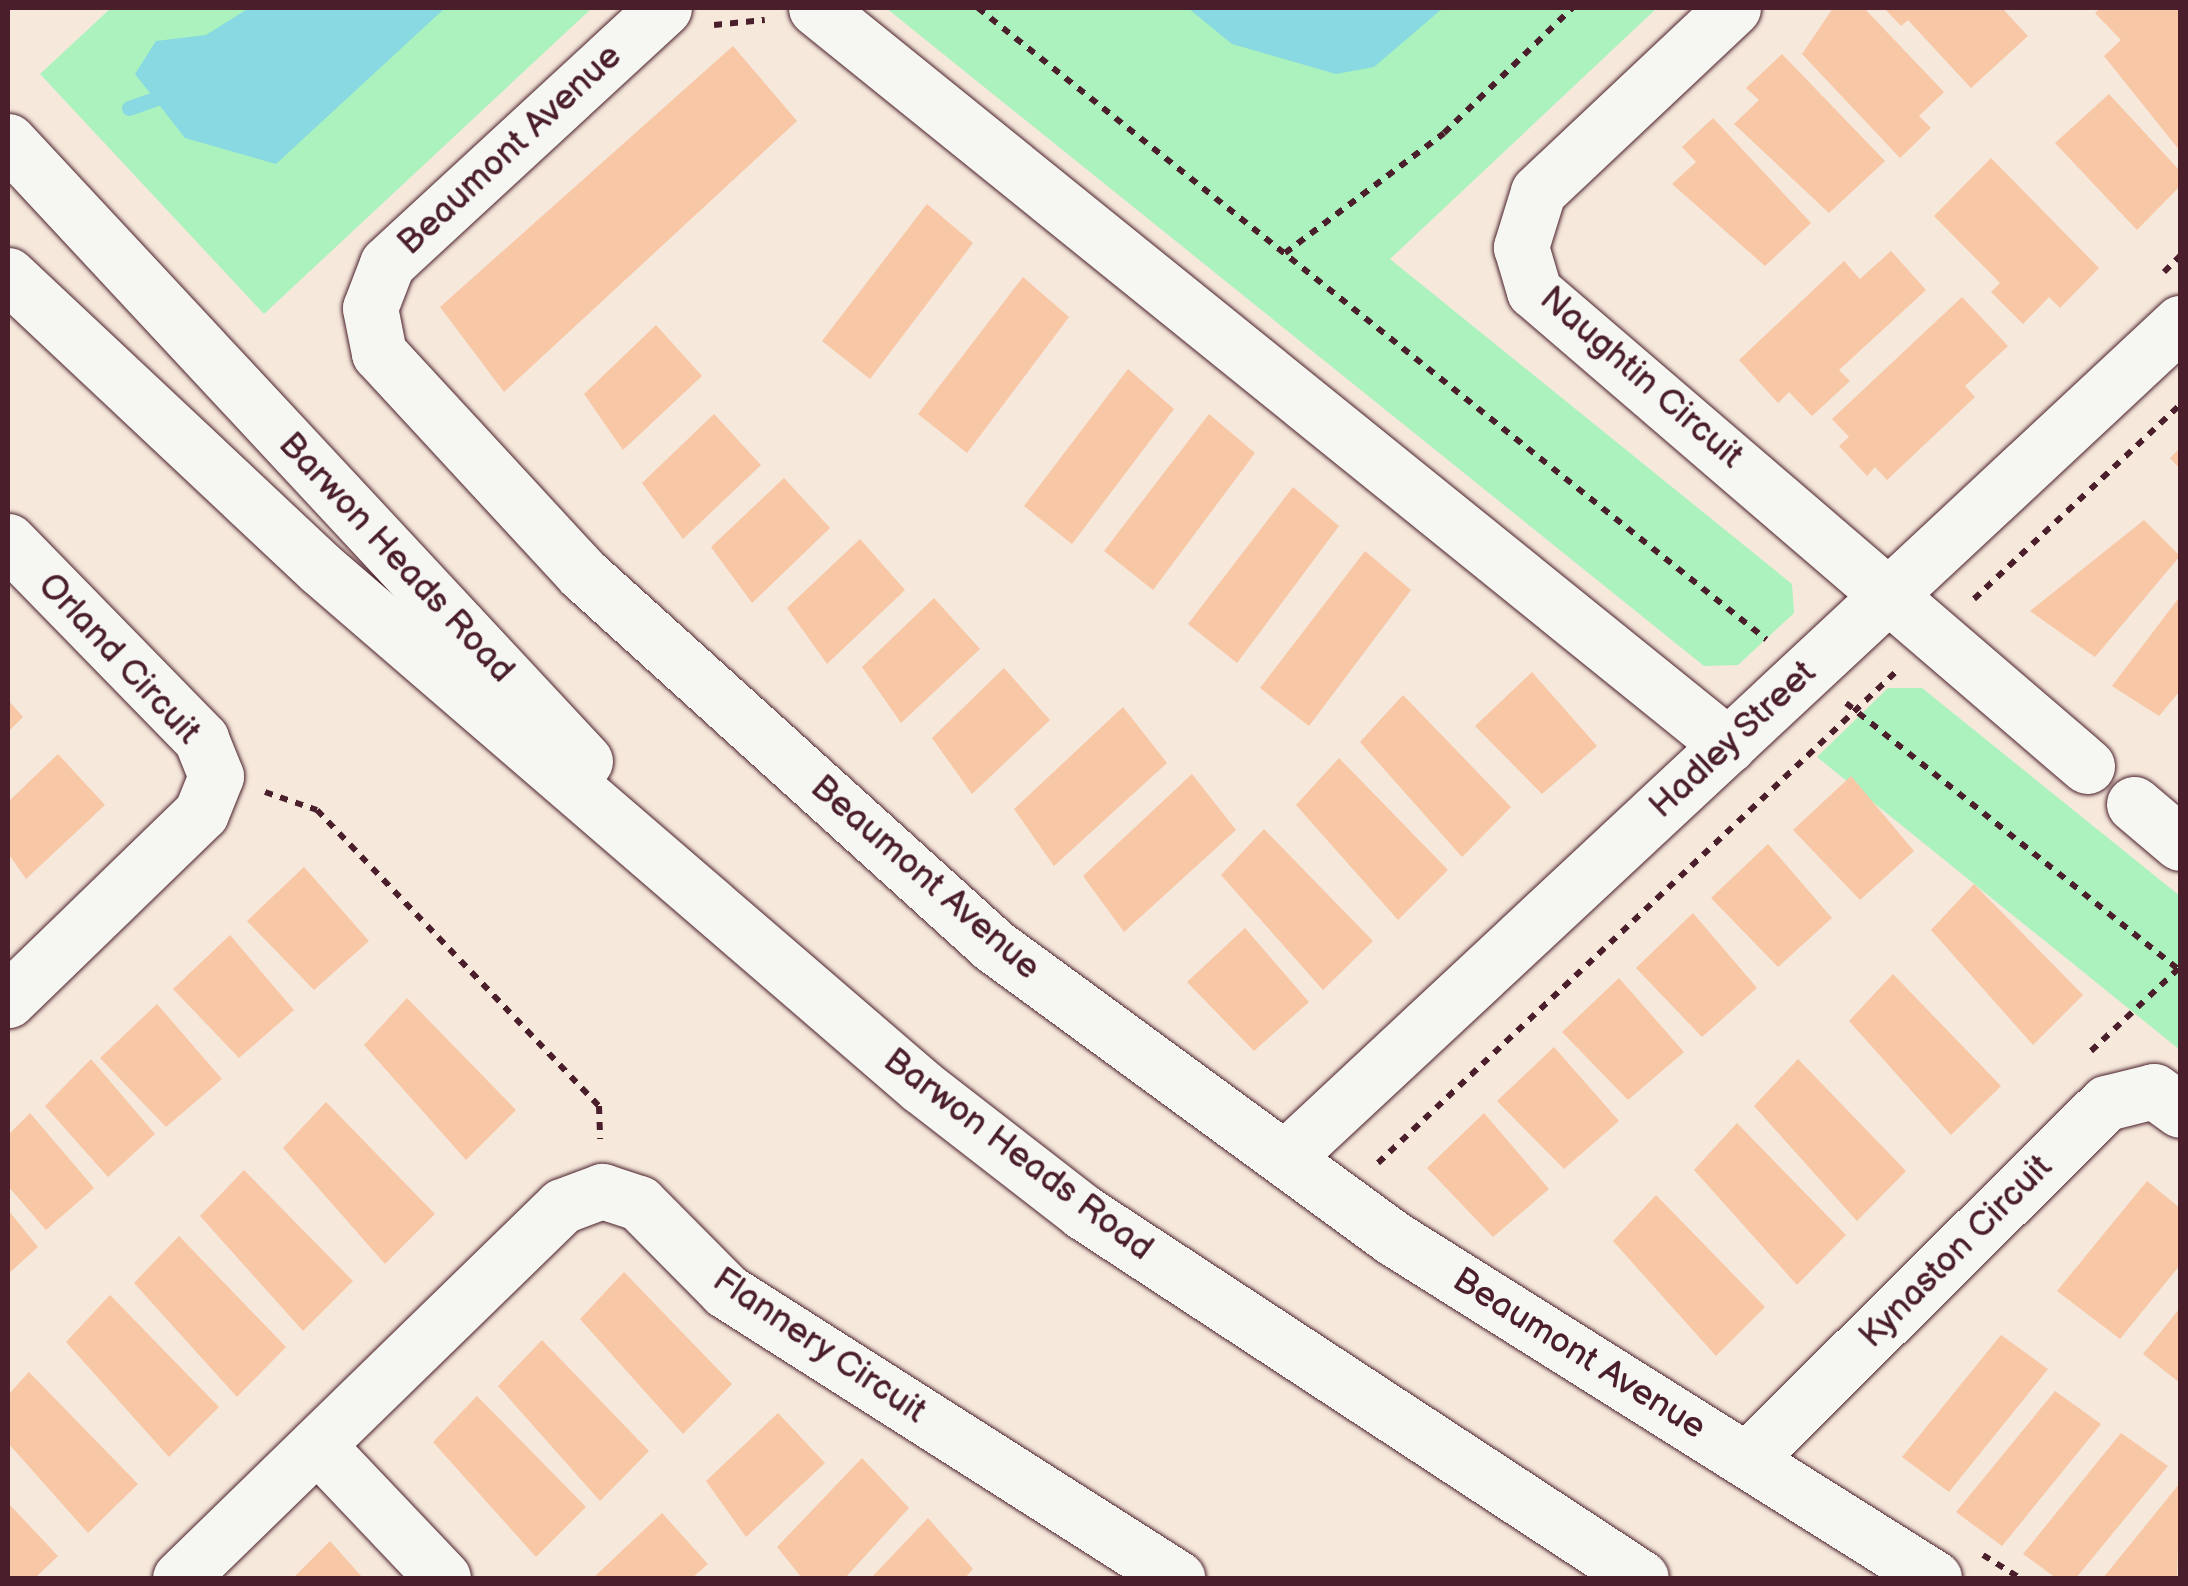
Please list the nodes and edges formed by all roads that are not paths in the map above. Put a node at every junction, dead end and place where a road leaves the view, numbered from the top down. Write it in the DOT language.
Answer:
graph roads {
  1 [pos="1734,8"];
  2 [pos="798,20"];
  3 [pos="684,21"];
  4 [pos="8,141"];
  5 [pos="8,274"];
  6 [pos="2180,322"];
  7 [pos="8,541"];
  8 [pos="1892,592"];
  9 [pos="1728,745"];
  10 [pos="2086,766"];
  11 [pos="2134,804"];
  12 [pos="2180,844"];
  13 [pos="786,974"];
  14 [pos="8,1000"];
  15 [pos="2180,1110"];
  16 [pos="1286,1158"];
  17 [pos="1257,1324"];
  18 [pos="318,1445"];
  19 [pos="1748,1458"];
  20 [pos="180,1578"];
  21 [pos="443,1578"];
  22 [pos="1176,1578"];
  23 [pos="1594,1578"];
  24 [pos="1641,1578"];
  25 [pos="1934,1578"];
  1 -- 8 [label="street, Naughtin Circuit"];
  2 -- 9 [label="street"];
  3 -- 16 [label="street, Beaumont Avenue"];
  4 -- 13 [label="street, Barwon Heads Road"];
  5 -- 13 [label="street, Barwon Heads Road"];
  6 -- 8 [label="street, Hadley Street"];
  7 -- 14 [label="street, Orland Circuit"];
  8 -- 9 [label="street, Hadley Street"];
  8 -- 10 [label="street, Naughtin Circuit"];
  9 -- 16 [label="street, Hadley Street"];
  11 -- 12 [label="street"];
  13 -- 17 [label="street, Barwon Heads Road"];
  15 -- 19 [label="street, Kynaston Circuit"];
  16 -- 19 [label="street, Beaumont Avenue"];
  17 -- 23 [label="street, Barwon Heads Road"];
  17 -- 24 [label="street, Barwon Heads Road"];
  18 -- 20 [label="street"];
  18 -- 21 [label="street"];
  18 -- 22 [label="street, Flannery Circuit"];
  19 -- 25 [label="street, Beaumont Avenue"];
}
